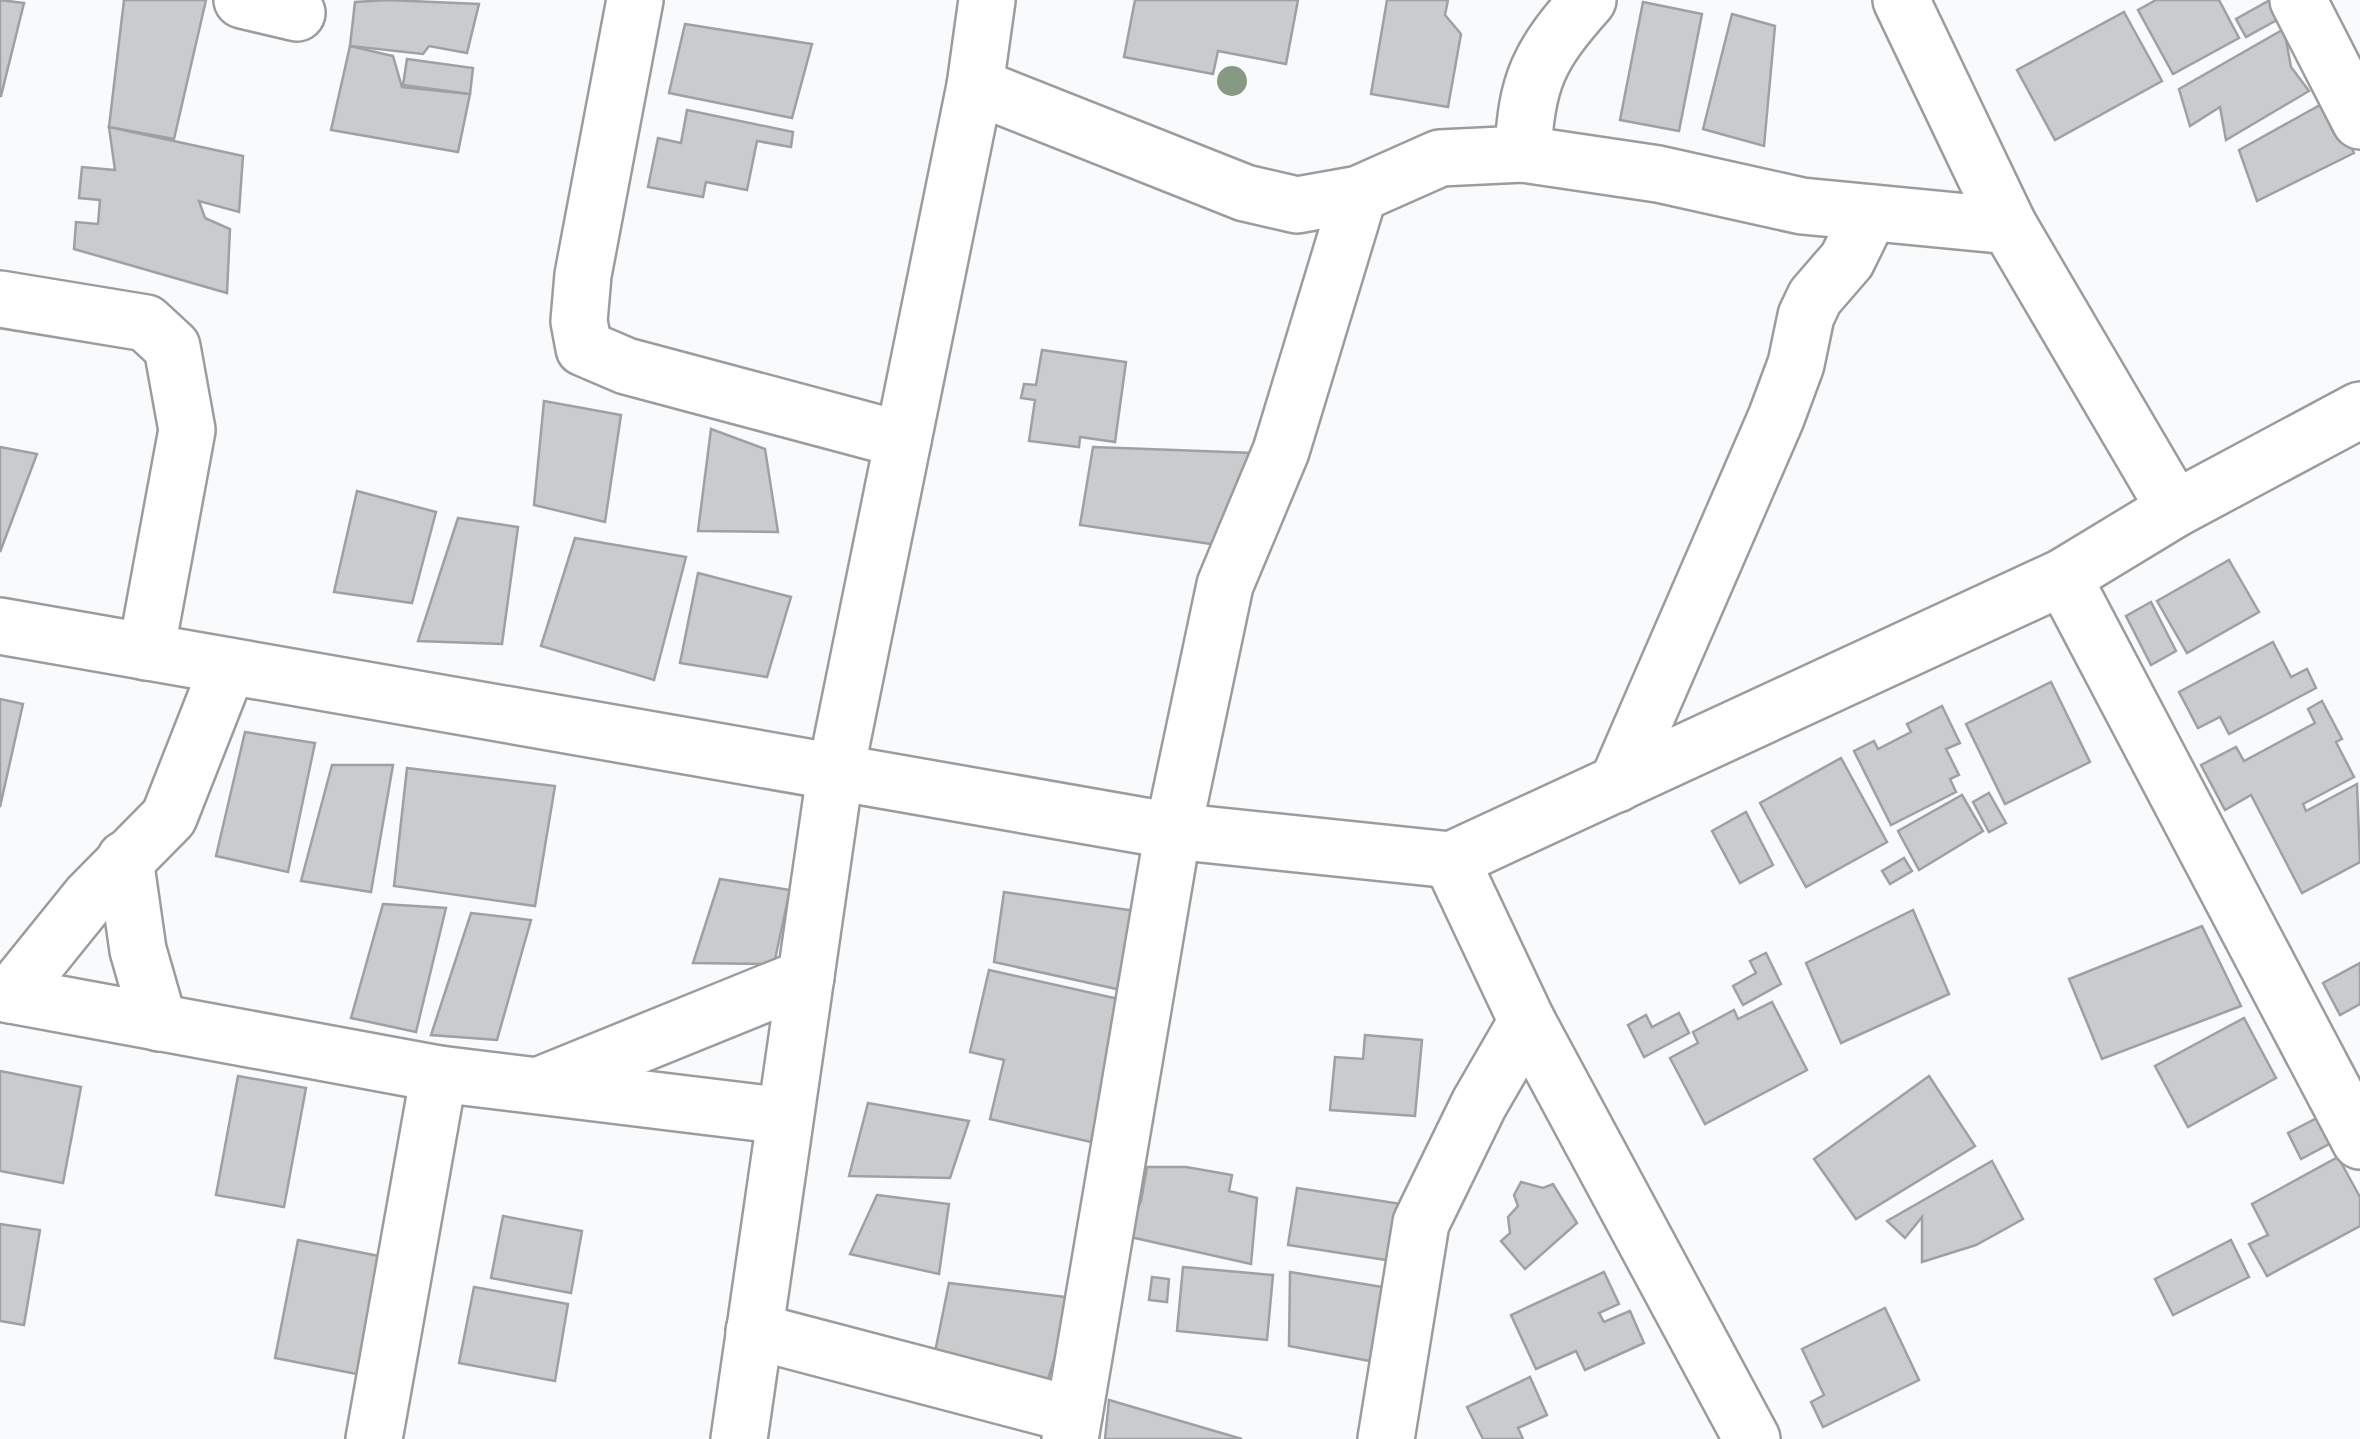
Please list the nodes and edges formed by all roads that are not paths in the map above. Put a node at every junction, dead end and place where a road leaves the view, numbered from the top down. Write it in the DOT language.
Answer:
graph roads {
  1 [pos="242,0"];
  2 [pos="635,0"];
  3 [pos="986,0"];
  4 [pos="1588,0"];
  5 [pos="1901,0"];
  6 [pos="2298,0"];
  7 [pos="297,13"];
  8 [pos="975,86"];
  9 [pos="2360,121"];
  10 [pos="1523,154"];
  11 [pos="1359,194"];
  12 [pos="1870,213"];
  13 [pos="2009,226"];
  14 [pos="0,299"];
  15 [pos="2360,410"];
  16 [pos="904,440"];
  17 [pos="2175,509"];
  18 [pos="2063,577"];
  19 [pos="0,626"];
  20 [pos="146,652"];
  21 [pos="228,667"];
  22 [pos="835,775"];
  23 [pos="1617,784"];
  24 [pos="1174,831"];
  25 [pos="125,859"];
  26 [pos="1452,860"];
  27 [pos="806,978"];
  28 [pos="5,994"];
  29 [pos="1527,1021"];
  30 [pos="159,1023"];
  31 [pos="439,1074"];
  32 [pos="537,1086"];
  33 [pos="784,1116"];
  34 [pos="2360,1142"];
  35 [pos="754,1331"];
  36 [pos="377,1423"];
  37 [pos="1072,1427"];
  38 [pos="332,1439"];
  39 [pos="739,1439"];
  40 [pos="1386,1439"];
  41 [pos="1752,1439"];
  1 -- 7 [label="street"];
  2 -- 16 [label="street"];
  3 -- 8 [label="street"];
  4 -- 10 [label="street"];
  5 -- 13 [label="street"];
  6 -- 9 [label="street"];
  8 -- 11 [label="street"];
  8 -- 16 [label="street"];
  10 -- 11 [label="street"];
  10 -- 12 [label="street"];
  11 -- 24 [label="street"];
  12 -- 13 [label="street"];
  12 -- 23 [label="street"];
  13 -- 17 [label="street"];
  14 -- 20 [label="street"];
  15 -- 17 [label="street"];
  16 -- 22 [label="street"];
  17 -- 18 [label="street"];
  18 -- 23 [label="street"];
  18 -- 34 [label="street"];
  19 -- 20 [label="street"];
  20 -- 21 [label="street"];
  21 -- 22 [label="street"];
  21 -- 25 [label="street"];
  22 -- 24 [label="street"];
  22 -- 27 [label="street"];
  23 -- 26 [label="street"];
  24 -- 26 [label="street"];
  24 -- 37 [label="street"];
  25 -- 28 [label="street"];
  25 -- 30 [label="street"];
  26 -- 29 [label="street"];
  27 -- 32 [label="street"];
  27 -- 33 [label="street"];
  28 -- 30 [label="street"];
  29 -- 40 [label="street"];
  29 -- 41 [label="street"];
  30 -- 31 [label="street"];
  31 -- 32 [label="street"];
  31 -- 36 [label="street"];
  32 -- 33 [label="street"];
  33 -- 35 [label="street"];
  35 -- 37 [label="street"];
  35 -- 39 [label="street"];
  36 -- 38 [label="street"];
}
